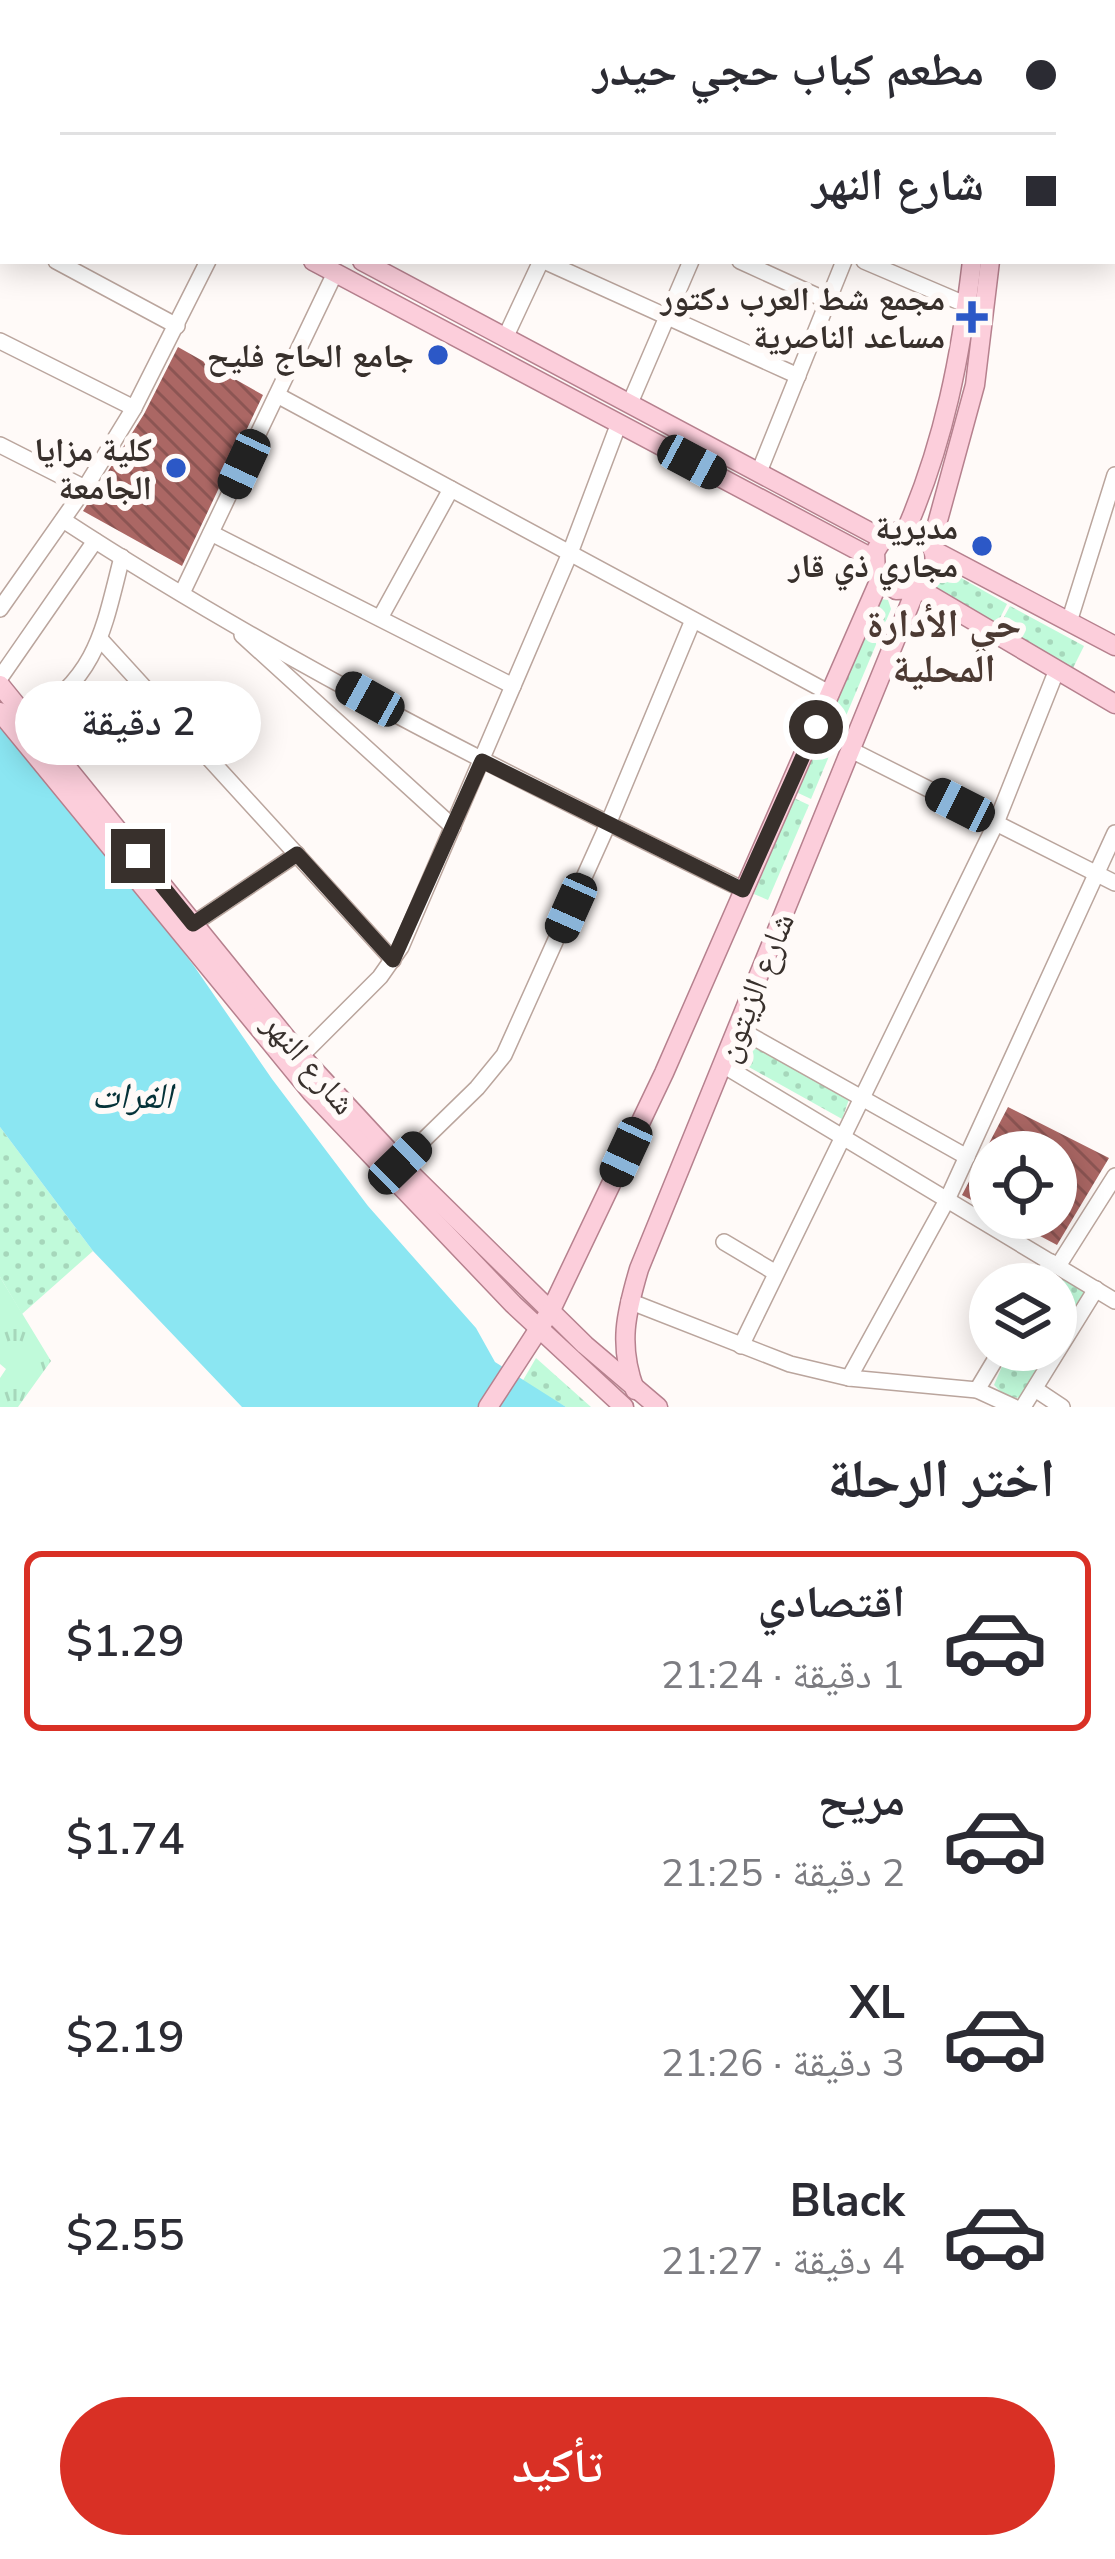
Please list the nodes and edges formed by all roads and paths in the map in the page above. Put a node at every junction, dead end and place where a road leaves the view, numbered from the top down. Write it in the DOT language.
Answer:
graph roads {
  1 [pos="62,264"];
  2 [pos="207,264"];
  3 [pos="318,264"];
  4 [pos="368,264"];
  5 [pos="542,264"];
  6 [pos="550,264"];
  7 [pos="690,264"];
  8 [pos="747,264"];
  9 [pos="843,264"];
  10 [pos="871,264"];
  11 [pos="972,264"];
  12 [pos="990,264"];
  13 [pos="335,273"];
  14 [pos="828,301"];
  15 [pos="967,305"];
  16 [pos="667,317"];
  17 [pos="177,326"];
  18 [pos="505,338"];
  19 [pos="0,341"];
  20 [pos="551,361"];
  21 [pos="798,376"];
  22 [pos="540,380"];
  23 [pos="277,395"];
  24 [pos="630,403"];
  25 [pos="134,408"];
  26 [pos="619,423"];
  27 [pos="0,445"];
  28 [pos="759,472"];
  29 [pos="1115,476"];
  30 [pos="86,488"];
  31 [pos="451,489"];
  32 [pos="63,520"];
  33 [pos="906,530"];
  34 [pos="211,533"];
  35 [pos="883,539"];
  36 [pos="95,541"];
  37 [pos="932,548"];
  38 [pos="570,554"];
  39 [pos="122,557"];
  40 [pos="877,569"];
  41 [pos="917,588"];
  42 [pos="182,593"];
  43 [pos="0,609"];
  44 [pos="223,617"];
  45 [pos="380,618"];
  46 [pos="694,620"];
  47 [pos="1069,622"];
  48 [pos="100,640"];
  49 [pos="1115,646"];
  50 [pos="1056,672"];
  51 [pos="0,681"];
  52 [pos="513,686"];
  53 [pos="831,694"];
  54 [pos="1115,704"];
  55 [pos="0,712"];
  56 [pos="28,720"];
  57 [pos="851,750"];
  58 [pos="482,761"];
  59 [pos="996,823"];
  60 [pos="608,824"];
  61 [pos="453,827"];
  62 [pos="1115,833"];
  63 [pos="297,854"];
  64 [pos="1098,875"];
  65 [pos="1115,883"];
  66 [pos="743,890"];
  67 [pos="193,924"];
  68 [pos="393,960"];
  69 [pos="737,1028"];
  70 [pos="301,1056"];
  71 [pos="723,1065"];
  72 [pos="860,1096"];
  73 [pos="841,1136"];
  74 [pos="967,1157"];
  75 [pos="400,1163"];
  76 [pos="1115,1176"];
  77 [pos="1110,1194"];
  78 [pos="947,1200"];
  79 [pos="724,1242"];
  80 [pos="1052,1263"];
  81 [pos="1055,1263"];
  82 [pos="776,1273"];
  83 [pos="1077,1278"];
  84 [pos="1096,1289"];
  85 [pos="629,1301"];
  86 [pos="1115,1301"];
  87 [pos="551,1310"];
  88 [pos="534,1336"];
  89 [pos="741,1346"];
  90 [pos="988,1371"];
  91 [pos="849,1378"];
  92 [pos="977,1390"];
  93 [pos="1035,1390"];
  94 [pos="630,1398"];
  95 [pos="488,1407"];
  96 [pos="658,1407"];
  97 [pos="1018,1407"];
  98 [pos="1063,1407"];
  1 -- 17 [label="street"];
  2 -- 17 [label="street"];
  3 -- 13 [label="main road"];
  4 -- 18 [label="main road"];
  5 -- 18 [label="street"];
  6 -- 16 [label="street"];
  7 -- 16 [label="street"];
  8 -- 14 [label="street"];
  9 -- 14 [label="street"];
  10 -- 15 [label="street"];
  11 -- 15 [label="main road"];
  12 -- 37 [label="main road"];
  13 -- 22 [label="main road"];
  13 -- 23 [label="street"];
  14 -- 21 [label="street"];
  15 -- 33 [label="main road"];
  16 -- 21 [label="street"];
  16 -- 24 [label="street"];
  17 -- 25 [label="street"];
  18 -- 20 [label="main road"];
  19 -- 25 [label="street"];
  20 -- 22 [label="main road"];
  20 -- 24 [label="main road"];
  21 -- 28 [label="street"];
  22 -- 26 [label="main road"];
  23 -- 31 [label="street"];
  23 -- 34 [label="street"];
  24 -- 28 [label="main road"];
  25 -- 30 [label="street"];
  26 -- 38 [label="street"];
  26 -- 40 [label="main road"];
  27 -- 30 [label="street"];
  28 -- 35 [label="main road"];
  29 -- 47 [label="street"];
  30 -- 32 [label="street"];
  31 -- 38 [label="street"];
  31 -- 45 [label="street"];
  32 -- 36 [label="street"];
  32 -- 43 [label="street"];
  33 -- 35 [label="main road"];
  33 -- 37 [label="main road"];
  34 -- 42 [label="street"];
  34 -- 45 [label="street"];
  35 -- 40 [label="main road"];
  36 -- 39 [label="street"];
  36 -- 51 [label="street"];
  37 -- 41 [label="main road"];
  37 -- 47 [label="main road"];
  38 -- 46 [label="street"];
  38 -- 52 [label="street"];
  39 -- 42 [label="street"];
  39 -- 48 [label="street"];
  40 -- 41 [label="main road"];
  40 -- 53 [label="main road, شارع الزيتون"];
  41 -- 50 [label="main road"];
  41 -- 57 [label="main road, شارع الزيتون"];
  42 -- 44 [label="street"];
  44 -- 58 [label="street"];
  44 -- 61 [label="street"];
  45 -- 52 [label="street"];
  46 -- 53 [label="street"];
  46 -- 60 [label="street"];
  47 -- 49 [label="main road"];
  48 -- 56 [label="street"];
  48 -- 63 [label="street"];
  50 -- 54 [label="main road"];
  50 -- 59 [label="street"];
  51 -- 56 [label="main road, شارع النهر"];
  52 -- 58 [label="street"];
  53 -- 66 [label="main road, شارع الزيتون"];
  55 -- 88 [label="main road, شارع النهر"];
  56 -- 67 [label="main road, شارع النهر"];
  57 -- 59 [label="street"];
  57 -- 69 [label="main road, شارع الزيتون"];
  58 -- 60 [label="street"];
  58 -- 61 [label="street"];
  59 -- 64 [label="street"];
  59 -- 72 [label="street"];
  60 -- 66 [label="street"];
  60 -- 75 [label="street"];
  61 -- 68 [label="street"];
  62 -- 64 [label="street"];
  63 -- 67 [label="street"];
  63 -- 68 [label="street"];
  64 -- 65 [label="street"];
  64 -- 74 [label="street"];
  66 -- 87 [label="main road, شارع الزيتون"];
  67 -- 70 [label="main road, شارع النهر"];
  68 -- 70 [label="street"];
  69 -- 71 [label="main road, شارع الزيتون"];
  69 -- 72 [label="street"];
  70 -- 75 [label="main road, شارع النهر"];
  71 -- 73 [label="street"];
  71 -- 85 [label="main road, شارع الزيتون"];
  72 -- 73 [label="street"];
  72 -- 74 [label="street"];
  73 -- 78 [label="street"];
  73 -- 82 [label="street"];
  74 -- 78 [label="street"];
  75 -- 87 [label="main road, شارع النهر"];
  76 -- 77 [label="street"];
  77 -- 81 [label="street"];
  78 -- 80 [label="street"];
  78 -- 91 [label="street"];
  79 -- 82 [label="street"];
  82 -- 89 [label="street"];
  83 -- 84 [label="street"];
  84 -- 86 [label="street"];
  84 -- 93 [label="street"];
  85 -- 89 [label="street"];
  85 -- 94 [label="main road, شارع الزيتون"];
  87 -- 88 [label="main road, شارع الزيتون"];
  87 -- 94 [label="main road, شارع النهر"];
  88 -- 94 [label="main road, شارع النهر"];
  88 -- 95 [label="main road, شارع الزيتون"];
  89 -- 91 [label="street"];
  90 -- 92 [label="street"];
  91 -- 92 [label="street"];
  92 -- 97 [label="street"];
  93 -- 97 [label="street"];
  93 -- 98 [label="street"];
  94 -- 96 [label="main road, شارع النهر"];
}
